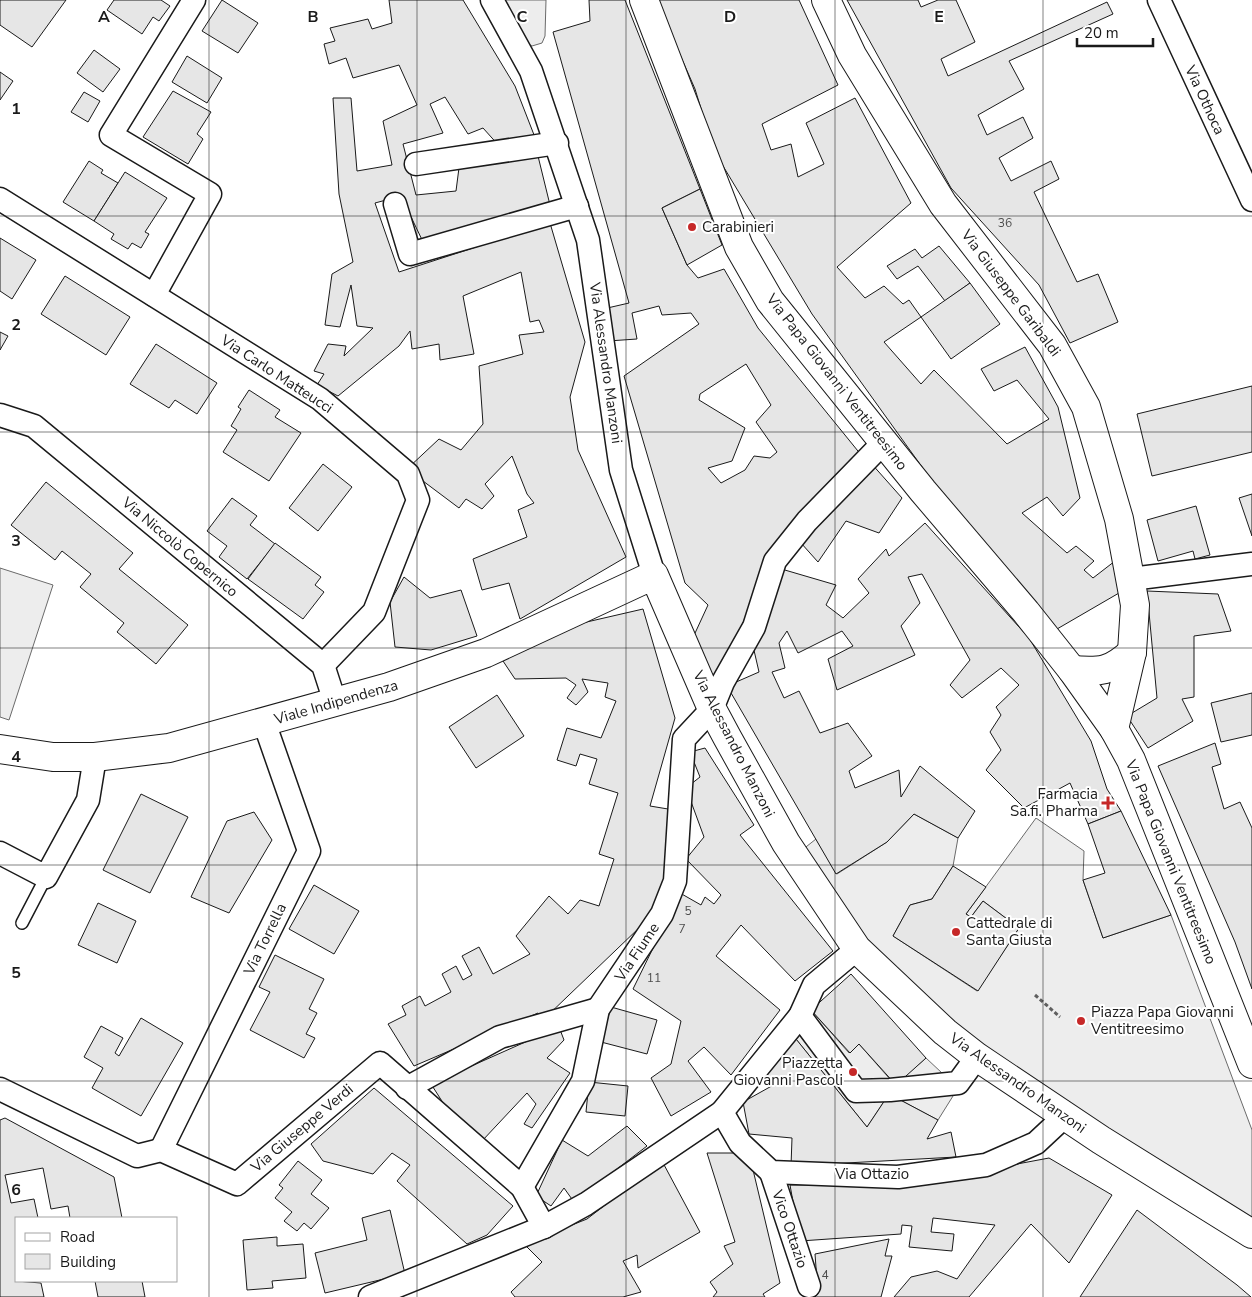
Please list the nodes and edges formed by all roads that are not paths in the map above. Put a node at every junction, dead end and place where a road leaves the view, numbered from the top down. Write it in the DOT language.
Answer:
graph roads {
  1 [pos="194,0"];
  2 [pos="492,0"];
  3 [pos="644,0"];
  4 [pos="826,0"];
  5 [pos="1159,0"];
  6 [pos="557,144"];
  7 [pos="416,164"];
  8 [pos="0,199"];
  9 [pos="1252,200"];
  10 [pos="395,204"];
  11 [pos="577,206"];
  12 [pos="154,295"];
  13 [pos="0,415"];
  14 [pos="884,442"];
  15 [pos="1252,564"];
  16 [pos="654,574"];
  17 [pos="1131,579"];
  18 [pos="1132,652"];
  19 [pos="323,665"];
  20 [pos="1072,670"];
  21 [pos="335,702"];
  22 [pos="712,709"];
  23 [pos="264,722"];
  24 [pos="1114,729"];
  25 [pos="0,749"];
  26 [pos="95,757"];
  27 [pos="0,853"];
  28 [pos="46,877"];
  29 [pos="22,923"];
  30 [pos="857,949"];
  31 [pos="598,1009"];
  32 [pos="800,1016"];
  33 [pos="977,1057"];
  34 [pos="1252,1064"];
  35 [pos="407,1088"];
  36 [pos="0,1089"];
  37 [pos="722,1112"];
  38 [pos="1066,1115"];
  39 [pos="161,1150"];
  40 [pos="771,1172"];
  41 [pos="522,1187"];
  42 [pos="544,1227"];
  43 [pos="1252,1234"];
  44 [pos="809,1286"];
  45 [pos="370,1297"];
  1 -- 12 [label="street"];
  2 -- 6 [label="street, Via Alessandro Manzoni"];
  3 -- 14 [label="main road, Via Papa Giovanni Ventitreesimo"];
  4 -- 17 [label="main road, Via Giuseppe Garibaldi"];
  5 -- 9 [label="street, Via Othoca"];
  6 -- 7 [label="street"];
  6 -- 11 [label="street, Via Alessandro Manzoni"];
  8 -- 12 [label="street, Via Carlo Matteucci"];
  10 -- 11 [label="street"];
  11 -- 16 [label="street, Via Alessandro Manzoni"];
  12 -- 19 [label="street, Via Carlo Matteucci"];
  13 -- 19 [label="street, Via Niccolò Copernico"];
  14 -- 20 [label="main road, Via Papa Giovanni Ventitreesimo"];
  14 -- 22 [label="street"];
  15 -- 17 [label="street"];
  16 -- 21 [label="main road, Viale Indipendenza"];
  16 -- 22 [label="main road, Via Alessandro Manzoni"];
  17 -- 18 [label="main road, Via Giuseppe Garibaldi"];
  18 -- 20 [label="main road"];
  18 -- 24 [label="main road, Via Giuseppe Garibaldi"];
  19 -- 21 [label="street"];
  20 -- 24 [label="main road, Via Papa Giovanni Ventitreesimo"];
  21 -- 23 [label="main road, Viale Indipendenza"];
  22 -- 30 [label="main road, Via Alessandro Manzoni"];
  22 -- 31 [label="street, Via Fiume"];
  23 -- 26 [label="main road, Viale Indipendenza"];
  23 -- 39 [label="street, Via Torrella"];
  24 -- 34 [label="main road, Via Papa Giovanni Ventitreesimo"];
  25 -- 26 [label="main road, Viale Indipendenza"];
  26 -- 28 [label="street"];
  27 -- 28 [label="street"];
  28 -- 29 [label="lane"];
  30 -- 32 [label="street"];
  30 -- 33 [label="main road, Via Alessandro Manzoni"];
  31 -- 35 [label="street"];
  31 -- 41 [label="street, Via Fiume"];
  32 -- 33 [label="street"];
  32 -- 37 [label="street"];
  33 -- 38 [label="main road, Via Alessandro Manzoni"];
  35 -- 39 [label="street, Via Giuseppe Verdi"];
  35 -- 41 [label="street"];
  36 -- 39 [label="street"];
  37 -- 40 [label="street"];
  37 -- 42 [label="street"];
  38 -- 40 [label="street, Via Ottazio"];
  38 -- 43 [label="main road, Via Alessandro Manzoni"];
  40 -- 44 [label="street, Vico Ottazio"];
  41 -- 42 [label="street"];
  42 -- 45 [label="street"];
}
